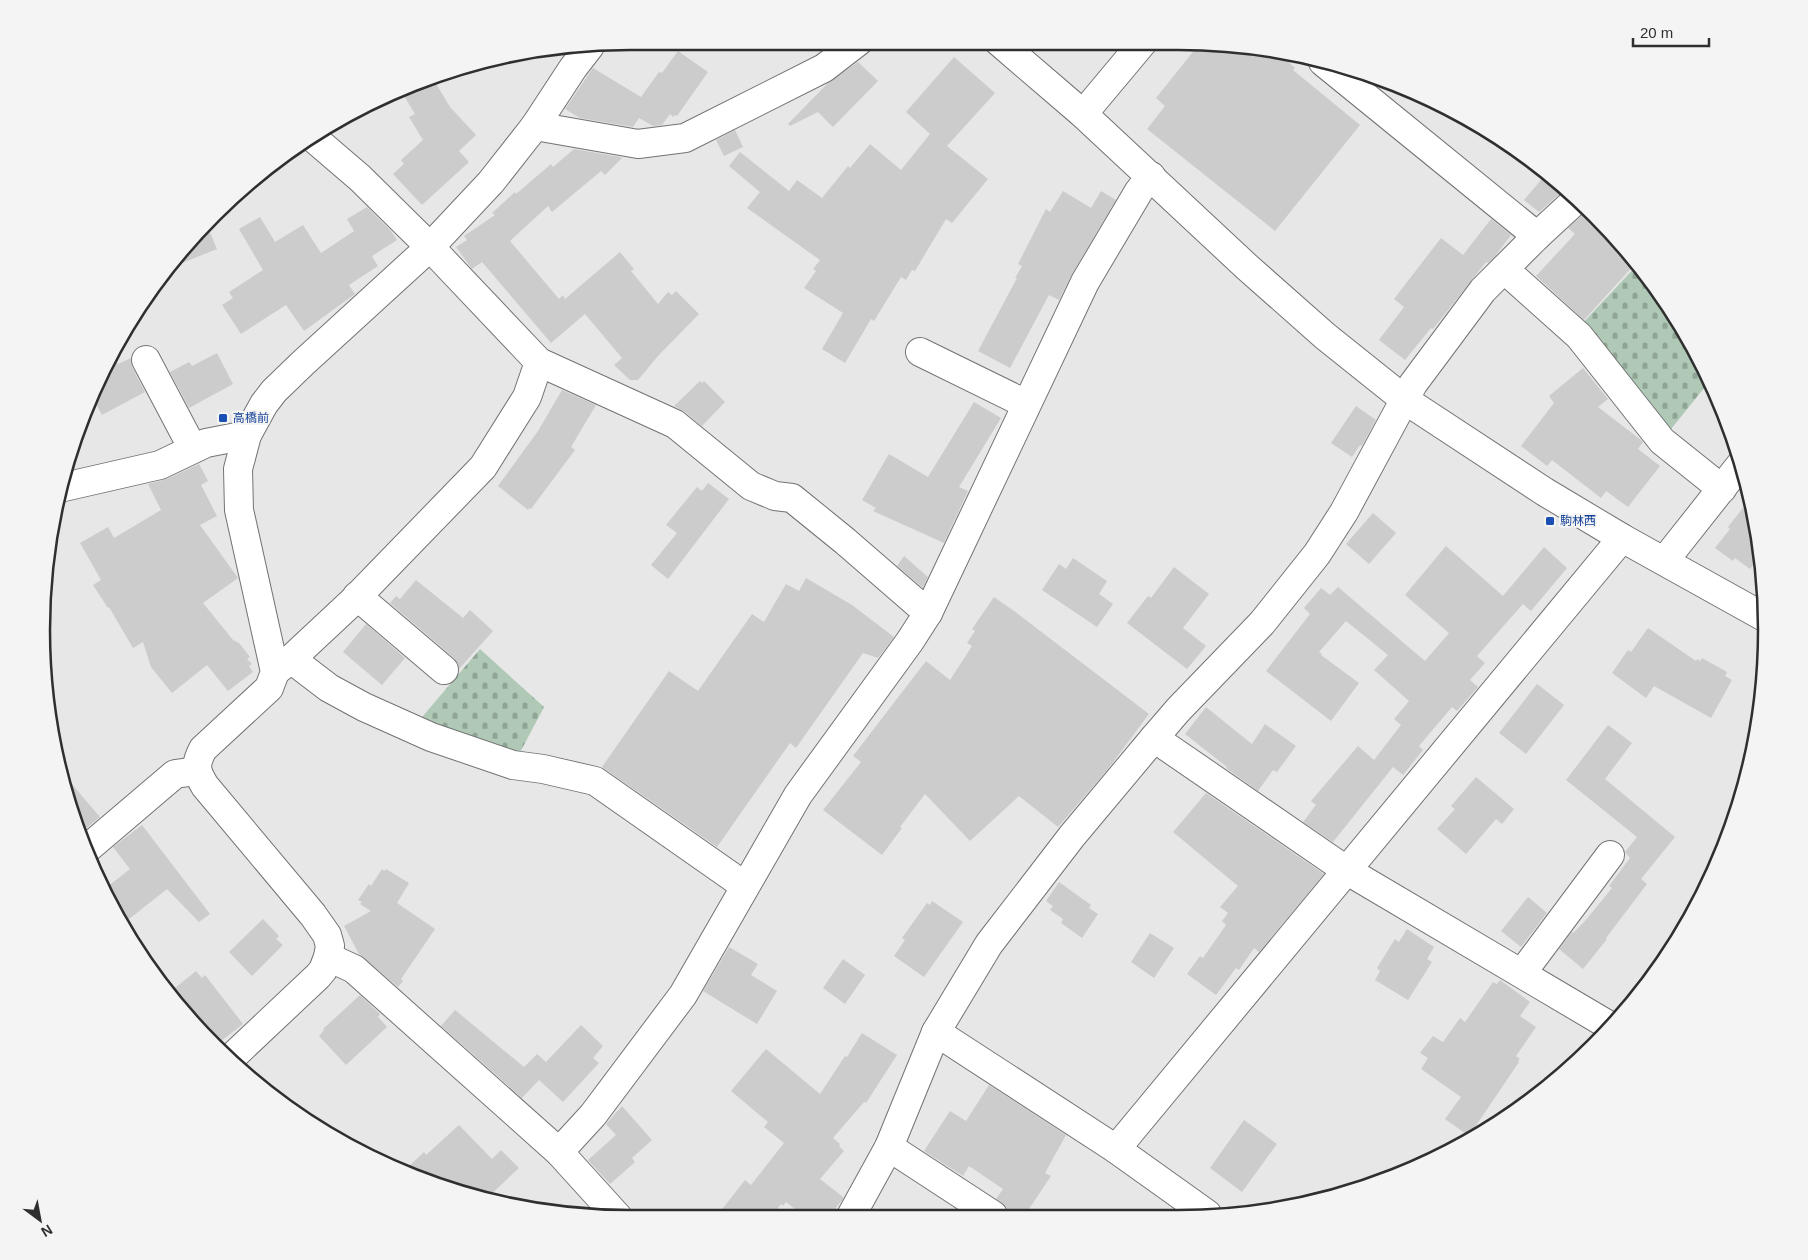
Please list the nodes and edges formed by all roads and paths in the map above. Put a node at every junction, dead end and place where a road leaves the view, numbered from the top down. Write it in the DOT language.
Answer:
graph roads {
  1 [pos="847,50"];
  2 [pos="1008,50"];
  3 [pos="1136,50"];
  4 [pos="586,52"];
  5 [pos="1336,72"];
  6 [pos="1083,114"];
  7 [pos="535,126"];
  8 [pos="318,142"];
  9 [pos="1151,176"];
  10 [pos="1571,204"];
  11 [pos="1536,236"];
  12 [pos="430,247"];
  13 [pos="1504,269"];
  14 [pos="920,352"];
  15 [pos="146,360"];
  16 [pos="539,362"];
  17 [pos="1405,400"];
  18 [pos="1026,404"];
  19 [pos="247,434"];
  20 [pos="193,449"];
  21 [pos="1735,471"];
  22 [pos="69,486"];
  23 [pos="1722,489"];
  24 [pos="1622,538"];
  25 [pos="1665,560"];
  26 [pos="357,596"];
  27 [pos="1758,612"];
  28 [pos="928,613"];
  29 [pos="283,666"];
  30 [pos="444,670"];
  31 [pos="1154,738"];
  32 [pos="197,771"];
  33 [pos="91,845"];
  34 [pos="1610,855"];
  35 [pos="1346,870"];
  36 [pos="745,886"];
  37 [pos="328,957"];
  38 [pos="1522,973"];
  39 [pos="1604,1023"];
  40 [pos="936,1032"];
  41 [pos="235,1054"];
  42 [pos="889,1147"];
  43 [pos="1116,1149"];
  44 [pos="559,1152"];
  45 [pos="1201,1209"];
  46 [pos="611,1210"];
  47 [pos="855,1210"];
  48 [pos="985,1210"];
  1 -- 7 [label="street"];
  2 -- 6 [label="street"];
  3 -- 6 [label="street"];
  4 -- 7 [label="street"];
  5 -- 11 [label="street"];
  6 -- 9 [label="street"];
  7 -- 12 [label="street"];
  8 -- 12 [label="street"];
  9 -- 17 [label="street"];
  9 -- 18 [label="street"];
  10 -- 11 [label="street"];
  11 -- 13 [label="street"];
  12 -- 16 [label="street"];
  12 -- 19 [label="street"];
  13 -- 17 [label="street"];
  13 -- 23 [label="street"];
  14 -- 18 [label="street"];
  15 -- 20 [label="street"];
  16 -- 26 [label="street"];
  16 -- 28 [label="street"];
  17 -- 24 [label="street"];
  17 -- 31 [label="street"];
  18 -- 28 [label="street"];
  19 -- 20 [label="street"];
  19 -- 29 [label="street"];
  20 -- 22 [label="street"];
  21 -- 23 [label="street"];
  23 -- 25 [label="street"];
  24 -- 25 [label="street"];
  24 -- 35 [label="street"];
  25 -- 27 [label="street"];
  26 -- 29 [label="street"];
  26 -- 30 [label="street"];
  28 -- 36 [label="street"];
  29 -- 32 [label="street"];
  29 -- 36 [label="street"];
  31 -- 35 [label="street"];
  31 -- 40 [label="street"];
  32 -- 33 [label="street"];
  32 -- 37 [label="street"];
  34 -- 38 [label="street"];
  35 -- 38 [label="street"];
  35 -- 43 [label="street"];
  36 -- 44 [label="street"];
  37 -- 41 [label="street"];
  37 -- 44 [label="street"];
  38 -- 39 [label="street"];
  40 -- 42 [label="street"];
  40 -- 43 [label="street"];
  42 -- 47 [label="street"];
  42 -- 48 [label="street"];
  43 -- 45 [label="street"];
  44 -- 46 [label="street"];
}
